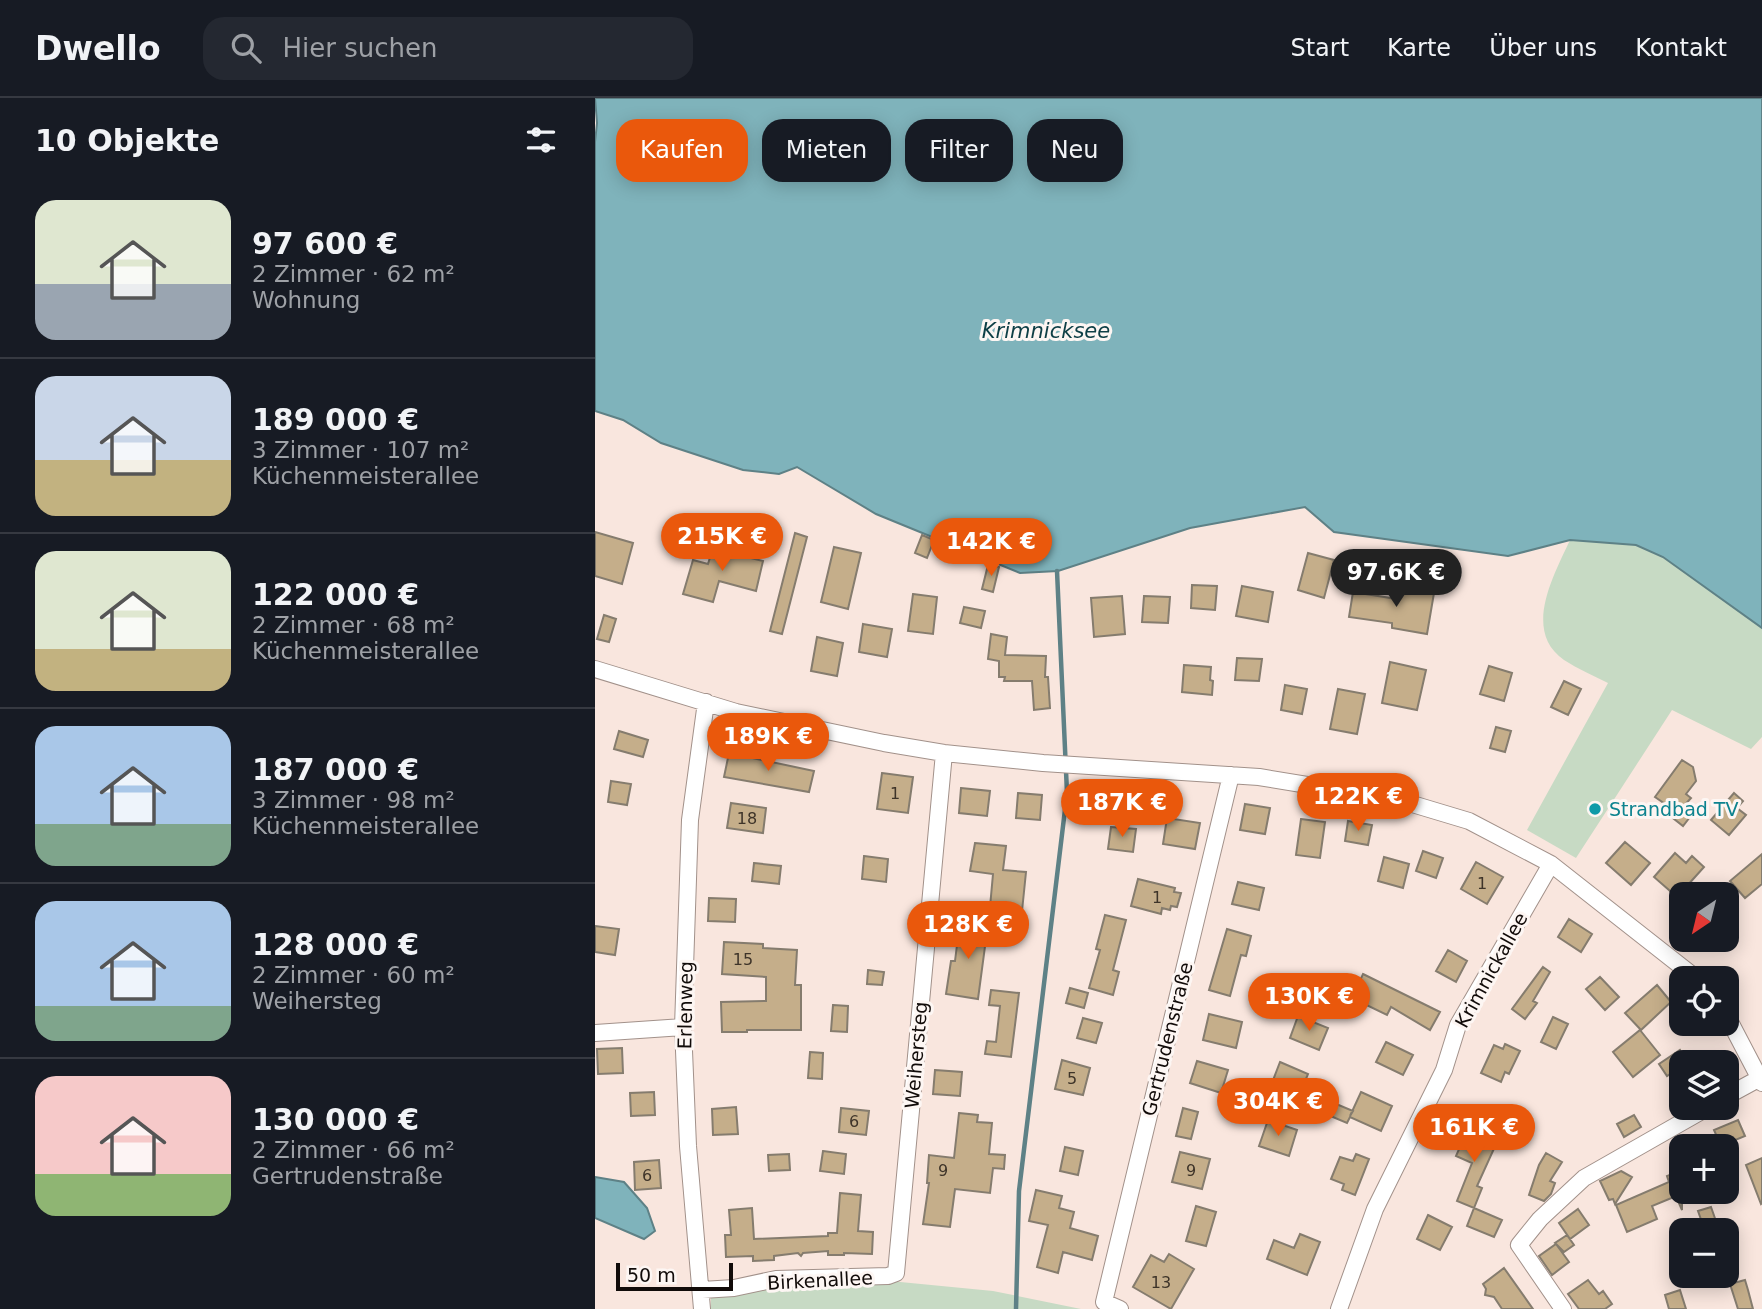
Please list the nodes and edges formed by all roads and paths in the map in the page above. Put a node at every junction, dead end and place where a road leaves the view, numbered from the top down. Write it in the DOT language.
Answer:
graph roads {
  1 [pos="595,668"];
  2 [pos="706,702"];
  3 [pos="944,753"];
  4 [pos="1231,775"];
  5 [pos="1551,864"];
  6 [pos="1681,966"];
  7 [pos="683,1027"];
  8 [pos="595,1033"];
  9 [pos="1738,1036"];
  10 [pos="1761,1080"];
  11 [pos="1739,1090"];
  12 [pos="1686,1120"];
  13 [pos="896,1273"];
  14 [pos="702,1290"];
  15 [pos="702,1309"];
  16 [pos="1120,1309"];
  17 [pos="1339,1309"];
  18 [pos="1563,1309"];
  1 -- 2 [label="street"];
  2 -- 3 [label="street"];
  2 -- 7 [label="street, Erlenweg"];
  3 -- 4 [label="street"];
  3 -- 13 [label="street, Weihersteg"];
  4 -- 5 [label="street"];
  4 -- 16 [label="street, Gertrudenstraße"];
  5 -- 6 [label="street"];
  5 -- 17 [label="street, Krimnickallee"];
  7 -- 8 [label="street"];
  7 -- 14 [label="street, Erlenweg"];
  9 -- 10 [label="street"];
  10 -- 11 [label="street"];
  12 -- 18 [label="street"];
  13 -- 14 [label="street, Birkenallee"];
  14 -- 15 [label="street, Erlenweg"];
}
